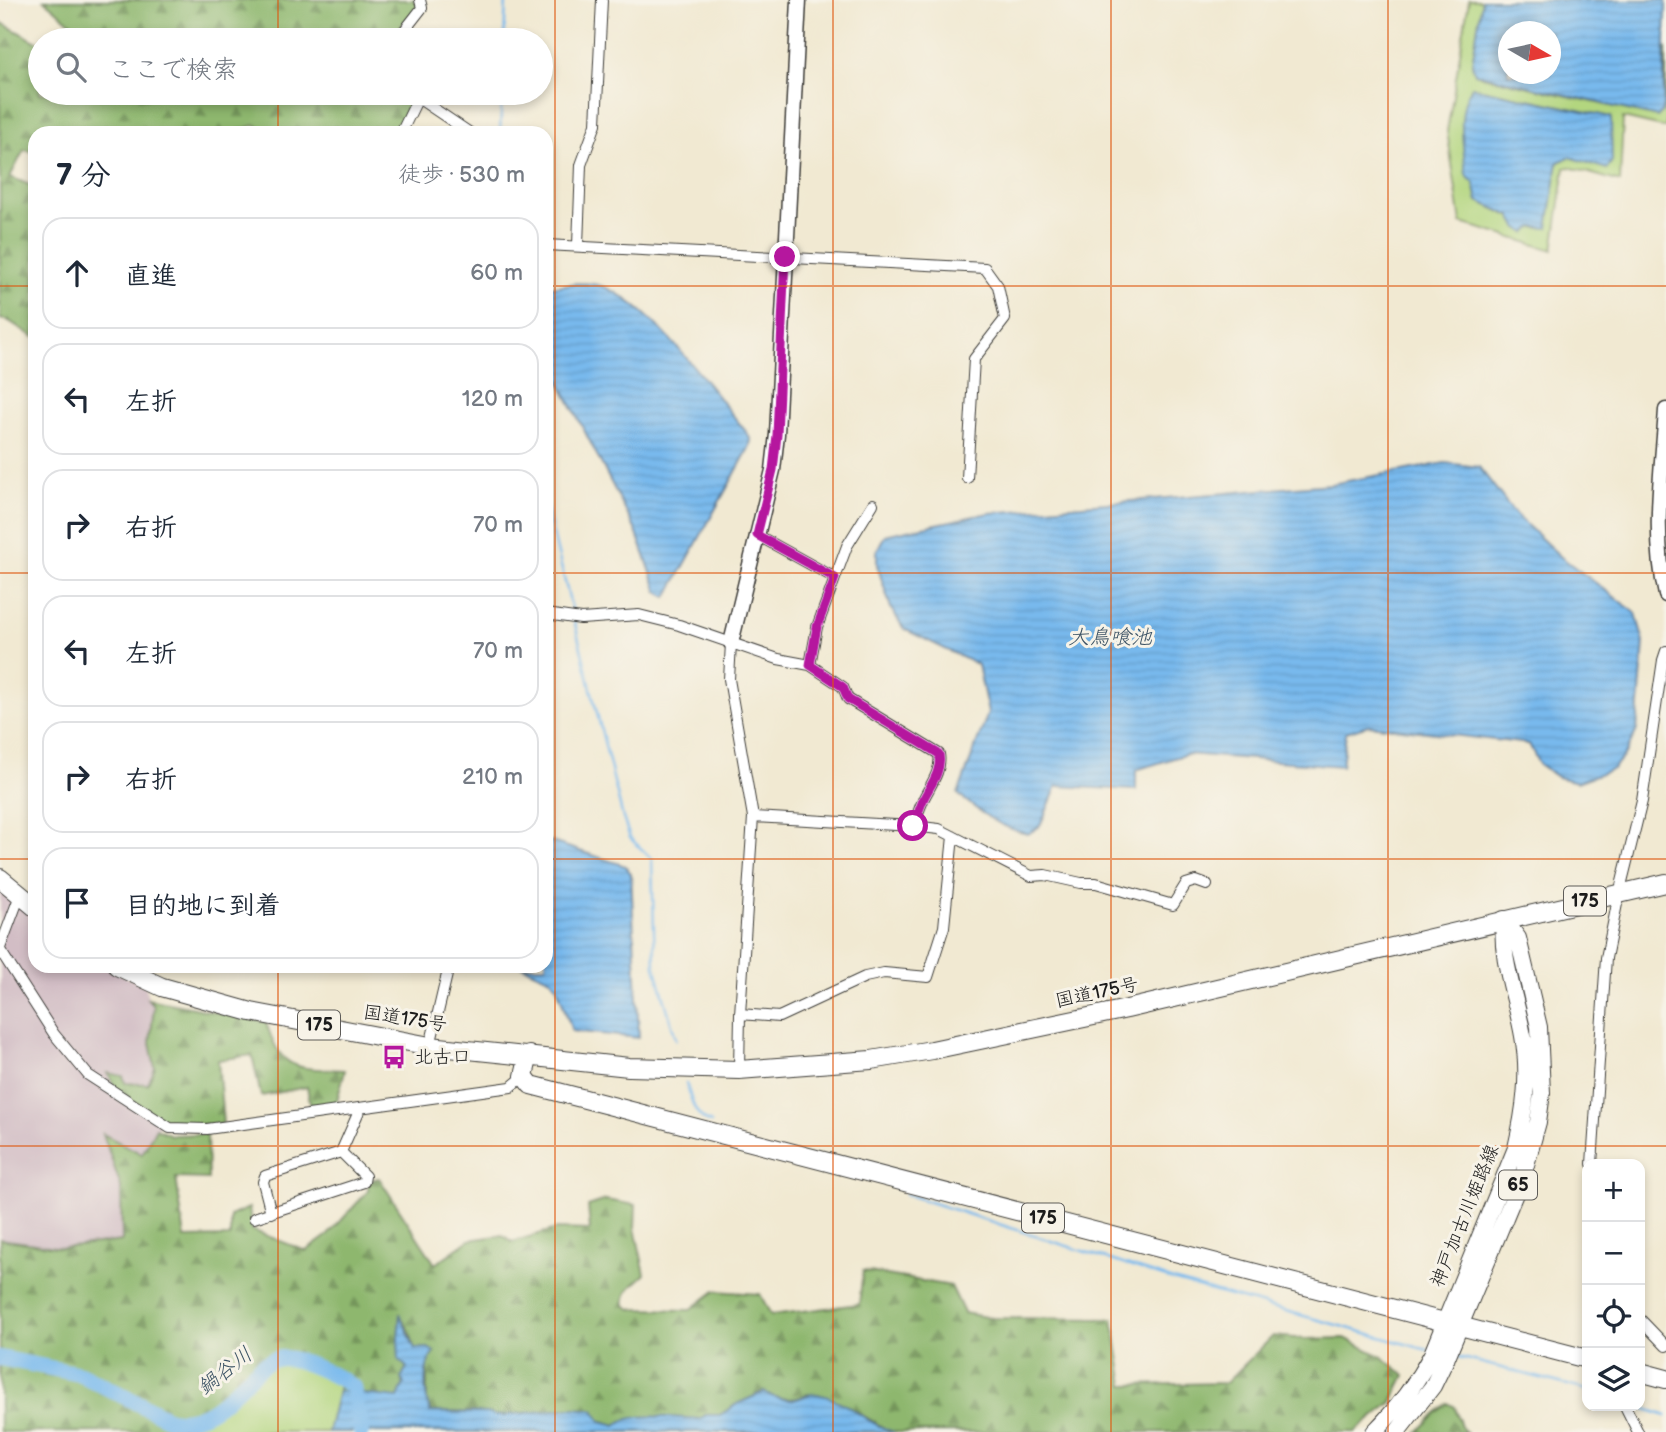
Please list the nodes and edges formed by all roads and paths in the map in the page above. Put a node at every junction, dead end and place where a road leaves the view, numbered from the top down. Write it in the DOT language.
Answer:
graph roads {
  1 [pos="420,0"];
  2 [pos="602,0"];
  3 [pos="799,0"];
  4 [pos="406,28"];
  5 [pos="412,105"];
  6 [pos="430,105"];
  7 [pos="404,126"];
  8 [pos="460,126"];
  9 [pos="553,245"];
  10 [pos="578,245"];
  11 [pos="785,257"];
  12 [pos="1666,410"];
  13 [pos="967,478"];
  14 [pos="873,504"];
  15 [pos="757,535"];
  16 [pos="835,578"];
  17 [pos="1666,595"];
  18 [pos="553,615"];
  19 [pos="731,643"];
  20 [pos="1666,651"];
  21 [pos="810,665"];
  22 [pos="753,817"];
  23 [pos="913,826"];
  24 [pos="953,836"];
  25 [pos="0,878"];
  26 [pos="1666,883"];
  27 [pos="1207,885"];
  28 [pos="1619,894"];
  29 [pos="20,895"];
  30 [pos="28,901"];
  31 [pos="1504,919"];
  32 [pos="0,949"];
  33 [pos="132,973"];
  34 [pos="447,973"];
  35 [pos="740,1014"];
  36 [pos="430,1046"];
  37 [pos="529,1055"];
  38 [pos="739,1070"];
  39 [pos="524,1076"];
  40 [pos="360,1108"];
  41 [pos="341,1152"];
  42 [pos="1592,1159"];
  43 [pos="271,1213"];
  44 [pos="254,1218"];
  45 [pos="1645,1324"];
  46 [pos="1452,1325"];
  47 [pos="1666,1346"];
  48 [pos="1582,1358"];
  49 [pos="1645,1373"];
  50 [pos="1666,1379"];
  51 [pos="1628,1411"];
  52 [pos="1374,1432"];
  53 [pos="1397,1432"];
  54 [pos="1639,1432"];
  1 -- 4 [label="street"];
  2 -- 10 [label="street"];
  3 -- 11 [label="street"];
  5 -- 7 [label="street"];
  6 -- 8 [label="street"];
  9 -- 10 [label="street"];
  10 -- 11 [label="street"];
  11 -- 13 [label="street"];
  11 -- 15 [label="street"];
  12 -- 17 [label="street"];
  14 -- 16 [label="street"];
  15 -- 16 [label="street"];
  15 -- 19 [label="street"];
  16 -- 21 [label="street"];
  18 -- 19 [label="street"];
  19 -- 21 [label="street"];
  19 -- 22 [label="street"];
  20 -- 28 [label="street"];
  21 -- 23 [label="street"];
  22 -- 23 [label="street"];
  22 -- 35 [label="street"];
  23 -- 24 [label="street"];
  24 -- 27 [label="street"];
  24 -- 35 [label="street"];
  25 -- 29 [label="highway"];
  26 -- 28 [label="highway, 国道175号 / 175"];
  28 -- 31 [label="highway, 国道175号 / 175"];
  28 -- 42 [label="street"];
  29 -- 30 [label="highway"];
  29 -- 32 [label="street"];
  31 -- 38 [label="highway, 国道175号 / 175"];
  31 -- 46 [label="main road, 神戸加古川姫路線 / 65"];
  32 -- 40 [label="street"];
  33 -- 36 [label="highway, 国道175号 / 175"];
  34 -- 36 [label="street"];
  35 -- 38 [label="street"];
  36 -- 37 [label="highway, 国道175号 / 175"];
  37 -- 38 [label="highway, 国道175号 / 175"];
  37 -- 39 [label="highway"];
  39 -- 40 [label="street"];
  39 -- 46 [label="highway, 175"];
  40 -- 41 [label="street"];
  41 -- 43 [label="street"];
  41 -- 43 [label="street"];
  43 -- 44 [label="street"];
  45 -- 47 [label="street"];
  46 -- 48 [label="highway, 175"];
  46 -- 52 [label="main road, 神戸加古川姫路線 / 65"];
  46 -- 53 [label="main road, 神戸加古川姫路線 / 65"];
  49 -- 50 [label="highway"];
  51 -- 54 [label="street"];
}
